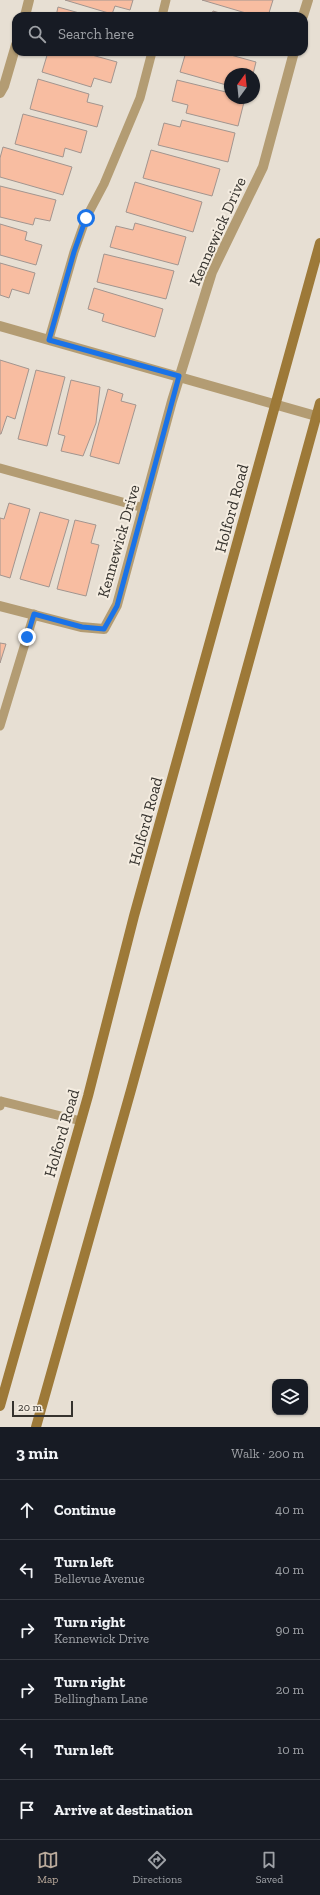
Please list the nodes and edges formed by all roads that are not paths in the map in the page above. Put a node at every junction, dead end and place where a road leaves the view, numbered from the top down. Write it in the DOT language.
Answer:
graph roads {
  1 [pos="29,0"];
  2 [pos="166,0"];
  3 [pos="308,0"];
  4 [pos="26,12"];
  5 [pos="163,12"];
  6 [pos="305,12"];
  7 [pos="13,56"];
  8 [pos="151,56"];
  9 [pos="293,56"];
  10 [pos="0,93"];
  11 [pos="320,244"];
  12 [pos="0,326"];
  13 [pos="49,340"];
  14 [pos="179,376"];
  15 [pos="320,403"];
  16 [pos="275,405"];
  17 [pos="316,416"];
  18 [pos="0,468"];
  19 [pos="144,508"];
  20 [pos="0,606"];
  21 [pos="34,614"];
  22 [pos="0,726"];
  23 [pos="0,1106"];
  24 [pos="81,1121"];
  25 [pos="0,1406"];
  26 [pos="36,1427"];
  1 -- 4 [label="street"];
  2 -- 5 [label="lane"];
  3 -- 6 [label="street"];
  7 -- 10 [label="street"];
  8 -- 13 [label="lane"];
  9 -- 14 [label="street, Kennewick Drive"];
  11 -- 16 [label="street, Holford Road"];
  12 -- 13 [label="street"];
  13 -- 14 [label="street"];
  14 -- 16 [label="street"];
  14 -- 19 [label="street, Kennewick Drive"];
  15 -- 17 [label="street"];
  16 -- 17 [label="street"];
  16 -- 24 [label="street, Holford Road"];
  17 -- 26 [label="street"];
  18 -- 19 [label="lane"];
  19 -- 21 [label="street, Kennewick Drive"];
  20 -- 21 [label="street"];
  21 -- 22 [label="lane"];
  23 -- 24 [label="lane"];
  24 -- 25 [label="street, Holford Road"];
}
